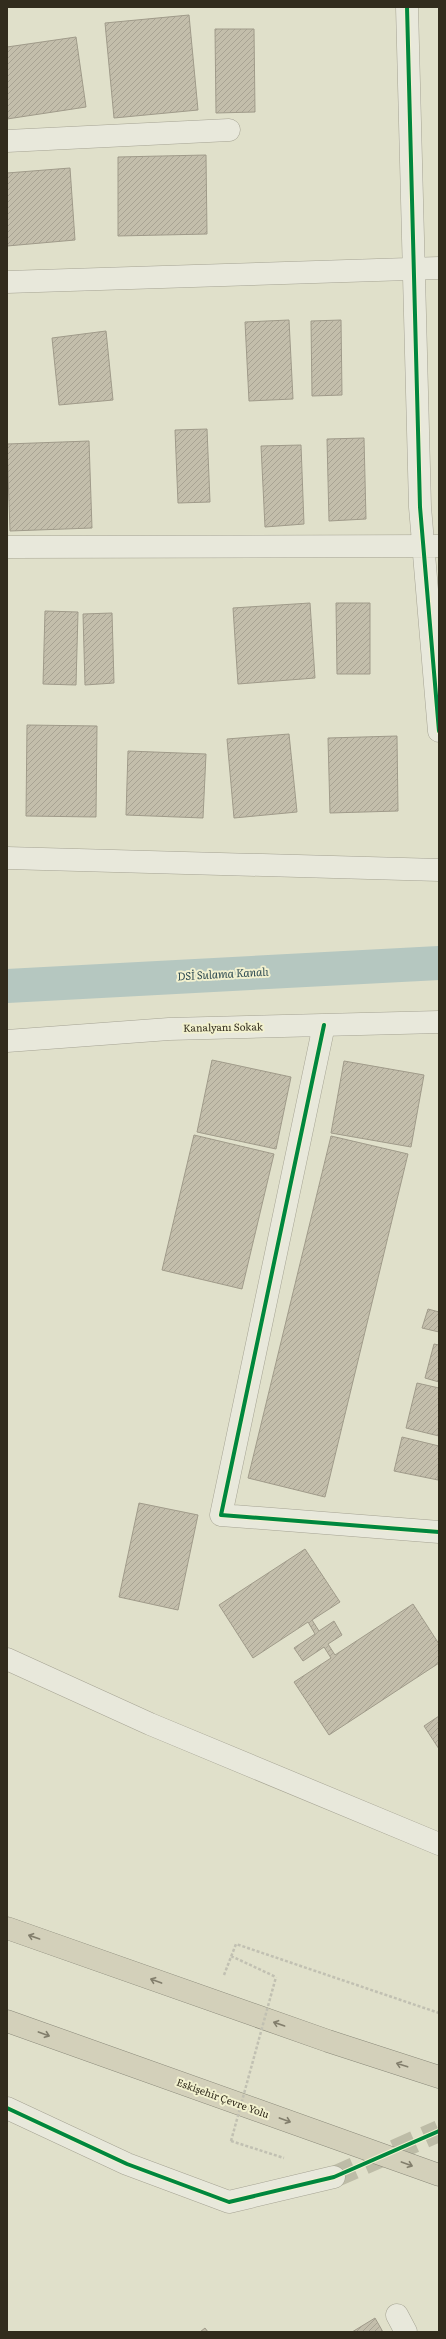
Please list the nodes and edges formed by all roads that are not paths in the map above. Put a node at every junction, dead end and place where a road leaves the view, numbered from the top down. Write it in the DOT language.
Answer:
graph roads {
  1 [pos="407,7"];
  2 [pos="229,130"];
  3 [pos="7,141"];
  4 [pos="412,268"];
  5 [pos="439,268"];
  6 [pos="7,282"];
  7 [pos="431,546"];
  8 [pos="7,547"];
  9 [pos="439,731"];
  10 [pos="7,858"];
  11 [pos="439,870"];
  12 [pos="439,1022"];
  13 [pos="324,1025"];
  14 [pos="7,1041"];
  15 [pos="439,1532"];
  16 [pos="7,1659"];
  17 [pos="439,1844"];
  18 [pos="7,1928"];
  19 [pos="7,2021"];
  20 [pos="439,2077"];
  21 [pos="7,2108"];
  22 [pos="439,2175"];
  23 [pos="334,2177"];
  1 -- 4 [label="street"];
  2 -- 3 [label="street"];
  4 -- 5 [label="street"];
  4 -- 6 [label="street"];
  4 -- 7 [label="street"];
  7 -- 8 [label="street"];
  7 -- 9 [label="street"];
  10 -- 11 [label="street"];
  12 -- 13 [label="street, Kanalyanı Sokak"];
  13 -- 14 [label="street, Kanalyanı Sokak"];
  13 -- 15 [label="street"];
  16 -- 17 [label="street"];
  20 -- 18 [label="highway, one-way"];
  19 -- 22 [label="highway, Eskişehir Çevre Yolu, one-way"];
  21 -- 23 [label="street"];
}
